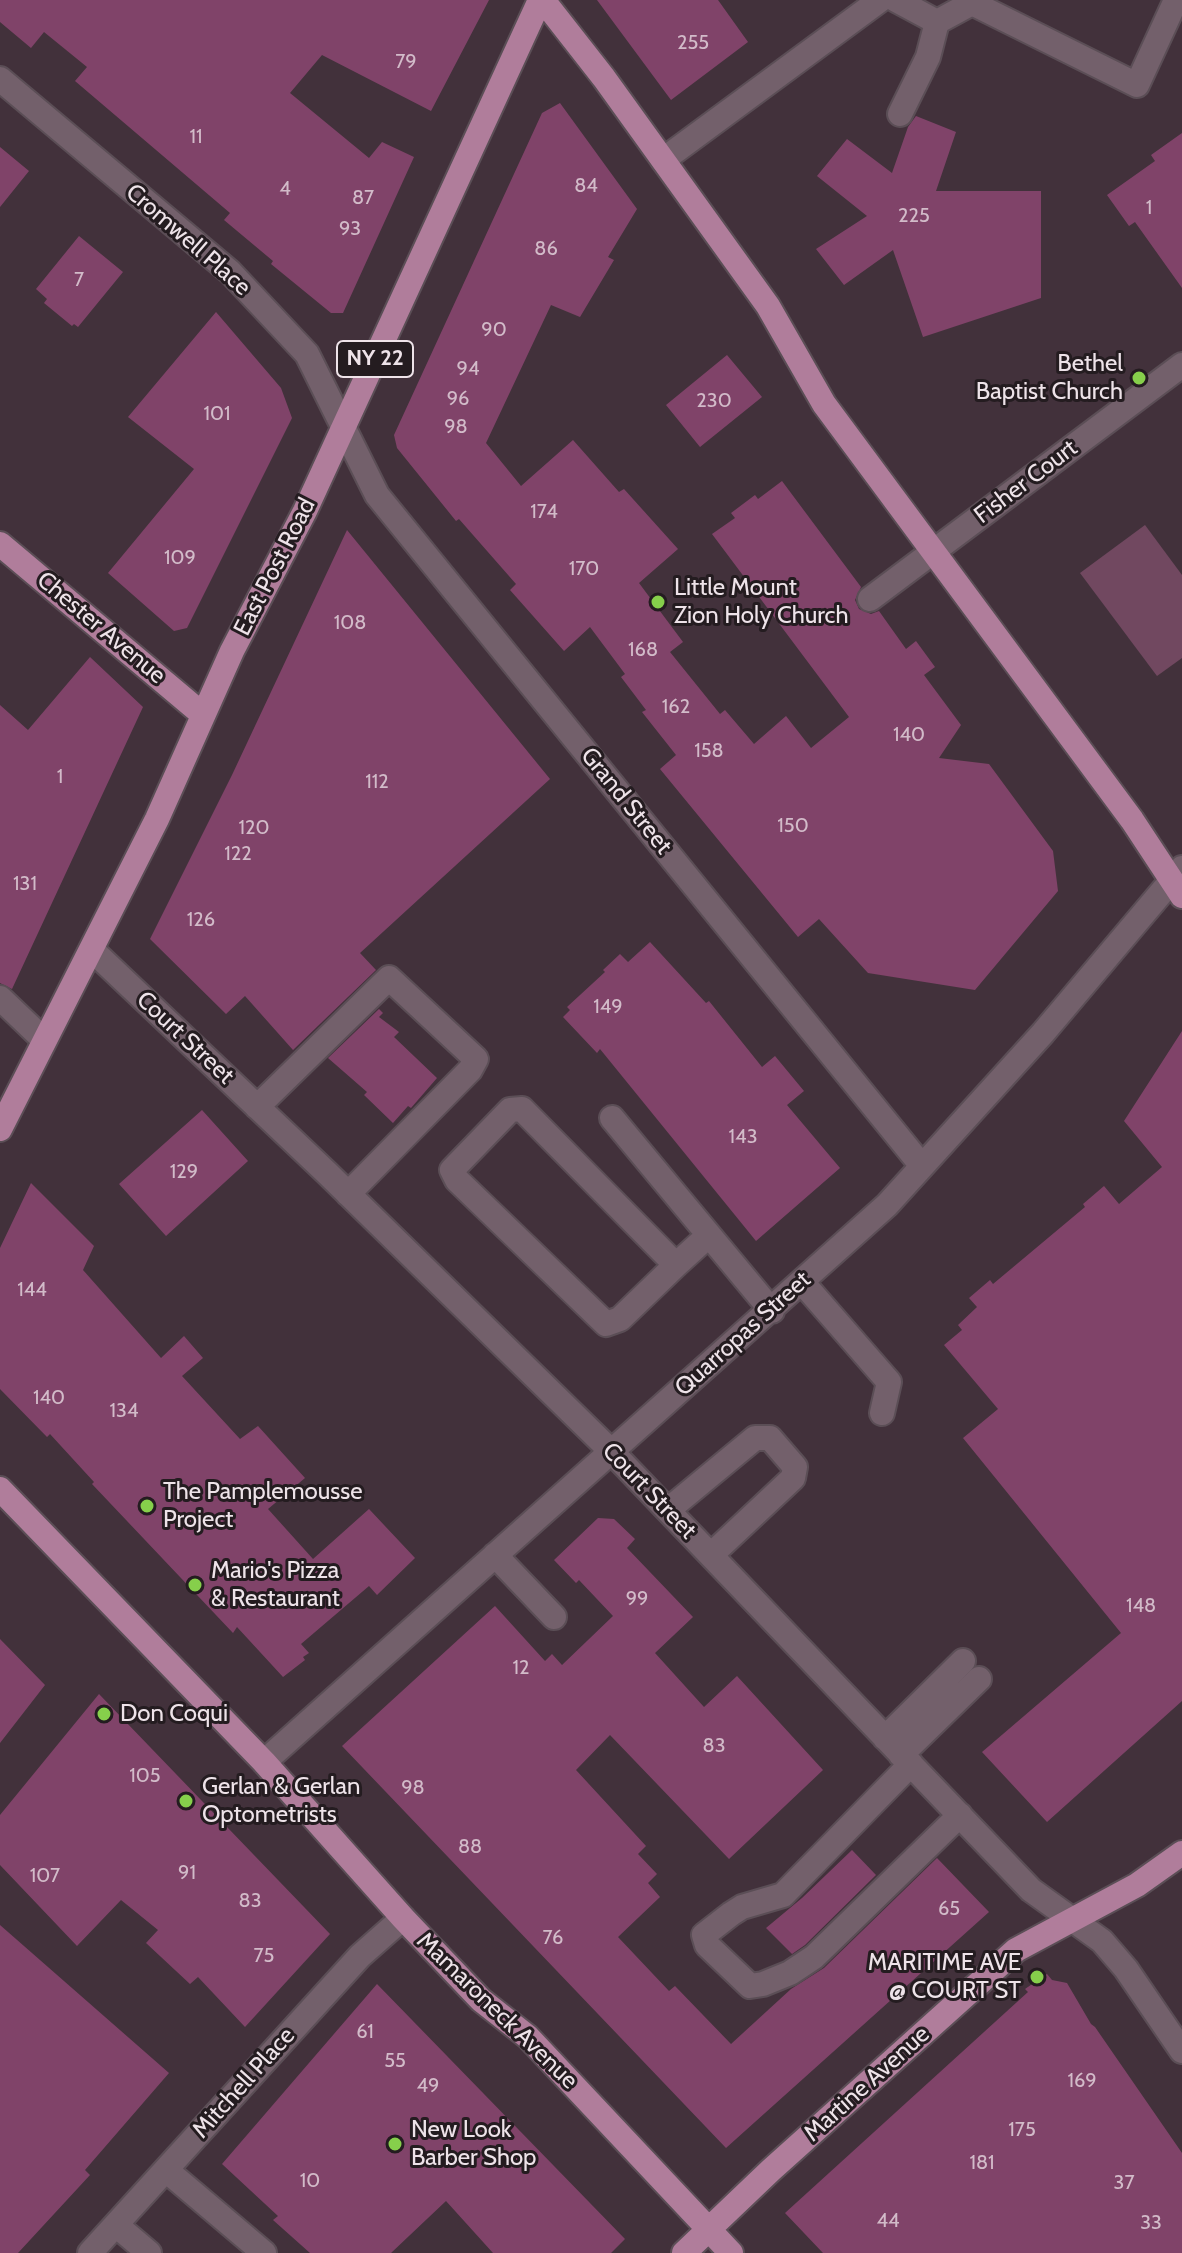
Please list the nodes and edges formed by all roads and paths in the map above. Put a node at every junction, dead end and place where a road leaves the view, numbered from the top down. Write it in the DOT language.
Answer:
graph roads {
  1 [pos="542,0"];
  2 [pos="880,0"];
  3 [pos="896,0"];
  4 [pos="1176,0"];
  5 [pos="937,22"];
  6 [pos="0,79"];
  7 [pos="900,114"];
  8 [pos="663,160"];
  9 [pos="1182,365"];
  10 [pos="344,427"];
  11 [pos="0,544"];
  12 [pos="934,551"];
  13 [pos="870,599"];
  14 [pos="202,714"];
  15 [pos="1179,882"];
  16 [pos="92,950"];
  17 [pos="0,998"];
  18 [pos="43,1039"];
  19 [pos="257,1107"];
  20 [pos="612,1118"];
  21 [pos="0,1129"];
  22 [pos="922,1166"];
  23 [pos="348,1194"];
  24 [pos="709,1235"];
  25 [pos="676,1265"];
  26 [pos="802,1282"];
  27 [pos="772,1311"];
  28 [pos="882,1413"];
  29 [pos="611,1451"];
  30 [pos="0,1489"];
  31 [pos="668,1510"];
  32 [pos="495,1555"];
  33 [pos="711,1555"];
  34 [pos="554,1617"];
  35 [pos="963,1661"];
  36 [pos="979,1679"];
  37 [pos="899,1752"];
  38 [pos="264,1762"];
  39 [pos="960,1815"];
  40 [pos="1182,1853"];
  41 [pos="403,1918"];
  42 [pos="1072,1919"];
  43 [pos="1182,2051"];
  44 [pos="166,2170"];
  45 [pos="116,2225"];
  46 [pos="709,2229"];
  47 [pos="90,2253"];
  48 [pos="149,2253"];
  49 [pos="264,2253"];
  50 [pos="684,2253"];
  51 [pos="731,2253"];
  1 -- 8 [label="main road"];
  1 -- 10 [label="main road, East Post Road / NY 22"];
  2 -- 8 [label="street"];
  3 -- 5 [label="street"];
  4 -- 5 [label="street"];
  5 -- 7 [label="street"];
  6 -- 10 [label="street, Cromwell Place"];
  8 -- 12 [label="main road"];
  9 -- 12 [label="street, Fisher Court"];
  10 -- 14 [label="main road, East Post Road / NY 22"];
  10 -- 22 [label="street, Grand Street"];
  11 -- 14 [label="main road, Chester Avenue"];
  12 -- 13 [label="street, Fisher Court"];
  12 -- 15 [label="main road"];
  14 -- 16 [label="main road, East Post Road / NY 22"];
  15 -- 22 [label="street, Quarropas Street"];
  16 -- 18 [label="main road, East Post Road / NY 22"];
  16 -- 19 [label="street, Court Street"];
  17 -- 18 [label="street"];
  18 -- 21 [label="main road, East Post Road / NY 22"];
  19 -- 23 [label="street, Court Street"];
  19 -- 23 [label="street"];
  20 -- 24 [label="street"];
  22 -- 26 [label="street, Quarropas Street"];
  23 -- 29 [label="street, Court Street"];
  24 -- 25 [label="street"];
  24 -- 27 [label="street"];
  25 -- 25 [label="street"];
  26 -- 27 [label="street, Quarropas Street"];
  26 -- 28 [label="street"];
  27 -- 29 [label="street, Quarropas Street"];
  29 -- 31 [label="street, Court Street"];
  29 -- 32 [label="street, Quarropas Street"];
  30 -- 38 [label="main road, Mamaroneck Avenue"];
  31 -- 33 [label="street, Court Street"];
  31 -- 33 [label="street"];
  32 -- 34 [label="street"];
  32 -- 38 [label="street, Quarropas Street"];
  33 -- 37 [label="street, Court Street"];
  35 -- 37 [label="street"];
  36 -- 37 [label="street"];
  37 -- 39 [label="street, Court Street"];
  37 -- 39 [label="street"];
  38 -- 41 [label="main road, Mamaroneck Avenue"];
  39 -- 42 [label="street, Court Street"];
  40 -- 42 [label="main road, Martine Avenue"];
  41 -- 44 [label="street, Mitchell Place"];
  41 -- 46 [label="main road, Mamaroneck Avenue"];
  42 -- 43 [label="street, Court Street"];
  42 -- 46 [label="main road, Martine Avenue"];
  44 -- 45 [label="street, Mitchell Place"];
  44 -- 49 [label="street"];
  45 -- 47 [label="street, Mitchell Place"];
  45 -- 48 [label="street"];
  46 -- 50 [label="main road, Martine Avenue"];
  46 -- 51 [label="main road, Mamaroneck Avenue"];
}
